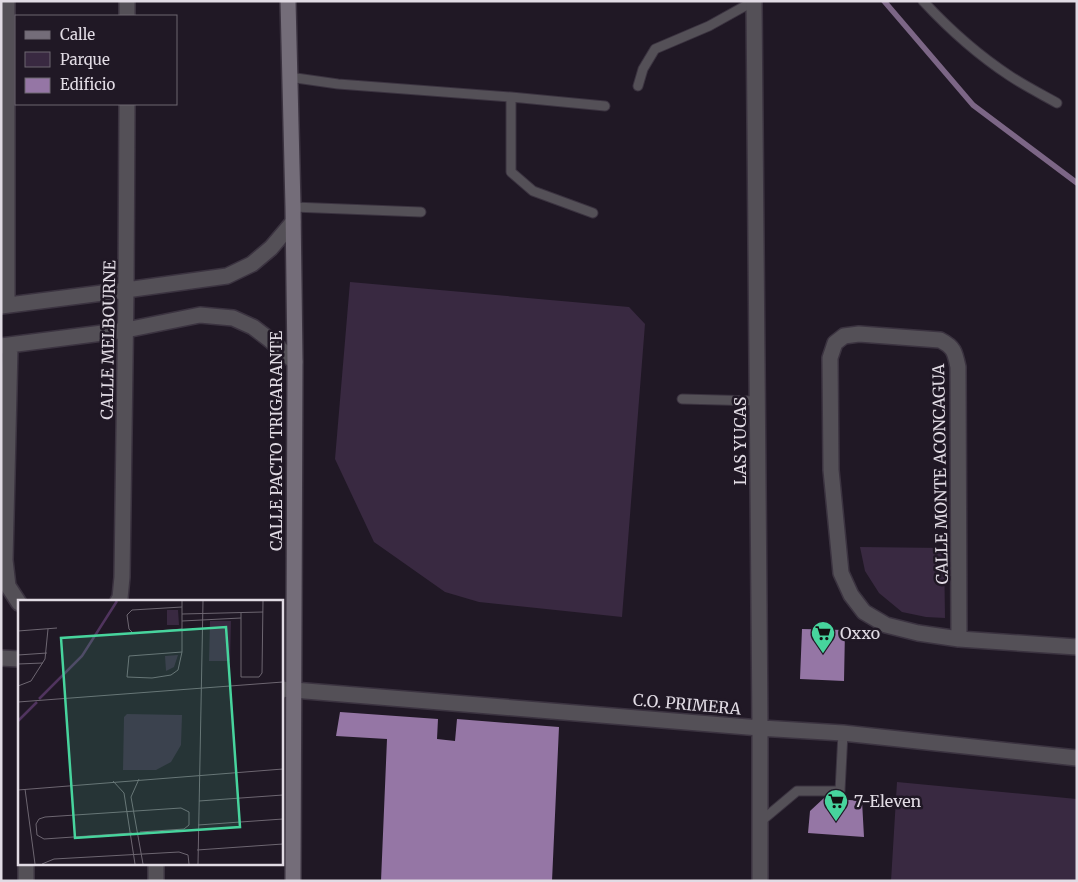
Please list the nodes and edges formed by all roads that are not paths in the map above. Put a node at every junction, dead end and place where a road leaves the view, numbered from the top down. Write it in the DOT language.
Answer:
graph roads {
  1 [pos="7,1"];
  2 [pos="127,1"];
  3 [pos="288,1"];
  4 [pos="754,1"];
  5 [pos="923,1"];
  6 [pos="127,15"];
  7 [pos="290,77"];
  8 [pos="638,86"];
  9 [pos="511,96"];
  10 [pos="1057,103"];
  11 [pos="127,105"];
  12 [pos="605,106"];
  13 [pos="421,212"];
  14 [pos="593,213"];
  15 [pos="293,214"];
  16 [pos="126,290"];
  17 [pos="4,305"];
  18 [pos="126,330"];
  19 [pos="6,346"];
  20 [pos="295,362"];
  21 [pos="682,399"];
  22 [pos="757,401"];
  23 [pos="119,600"];
  24 [pos="18,601"];
  25 [pos="959,638"];
  26 [pos="1077,647"];
  27 [pos="1,658"];
  28 [pos="18,660"];
  29 [pos="287,689"];
  30 [pos="760,728"];
  31 [pos="843,733"];
  32 [pos="1077,758"];
  33 [pos="760,822"];
  34 [pos="26,864"];
  35 [pos="156,864"];
  36 [pos="26,881"];
  37 [pos="156,881"];
  38 [pos="293,881"];
  39 [pos="760,881"];
  1 -- 17 [label="street"];
  2 -- 6 [label="street"];
  3 -- 7 [label="street, CALLE PACTO TRIGARANTE"];
  4 -- 8 [label="lane"];
  4 -- 22 [label="street, LAS YUCAS"];
  5 -- 10 [label="lane"];
  7 -- 9 [label="lane"];
  7 -- 15 [label="street, CALLE PACTO TRIGARANTE"];
  9 -- 12 [label="lane"];
  9 -- 14 [label="lane"];
  11 -- 16 [label="street, CALLE MELBOURNE"];
  13 -- 15 [label="lane"];
  15 -- 16 [label="street"];
  15 -- 20 [label="street, CALLE PACTO TRIGARANTE"];
  16 -- 17 [label="street"];
  16 -- 18 [label="street, CALLE MELBOURNE"];
  18 -- 19 [label="street"];
  18 -- 20 [label="street"];
  18 -- 23 [label="street, CALLE MELBOURNE"];
  19 -- 24 [label="street"];
  20 -- 29 [label="street, CALLE PACTO TRIGARANTE"];
  21 -- 22 [label="lane"];
  22 -- 30 [label="street, LAS YUCAS"];
  25 -- 25 [label="street, CALLE MONTE ACONCAGUA"];
  25 -- 26 [label="street, CALLE MONTE ACONCAGUA"];
  27 -- 28 [label="street"];
  29 -- 30 [label="street, C.O. PRIMERA"];
  29 -- 38 [label="street, CALLE PACTO TRIGARANTE"];
  30 -- 31 [label="street, C.O. PRIMERA"];
  30 -- 33 [label="street, LAS YUCAS"];
  31 -- 32 [label="street, C.O. PRIMERA"];
  31 -- 33 [label="lane"];
  33 -- 39 [label="street, LAS YUCAS"];
  34 -- 36 [label="street"];
  35 -- 37 [label="street"];
}
